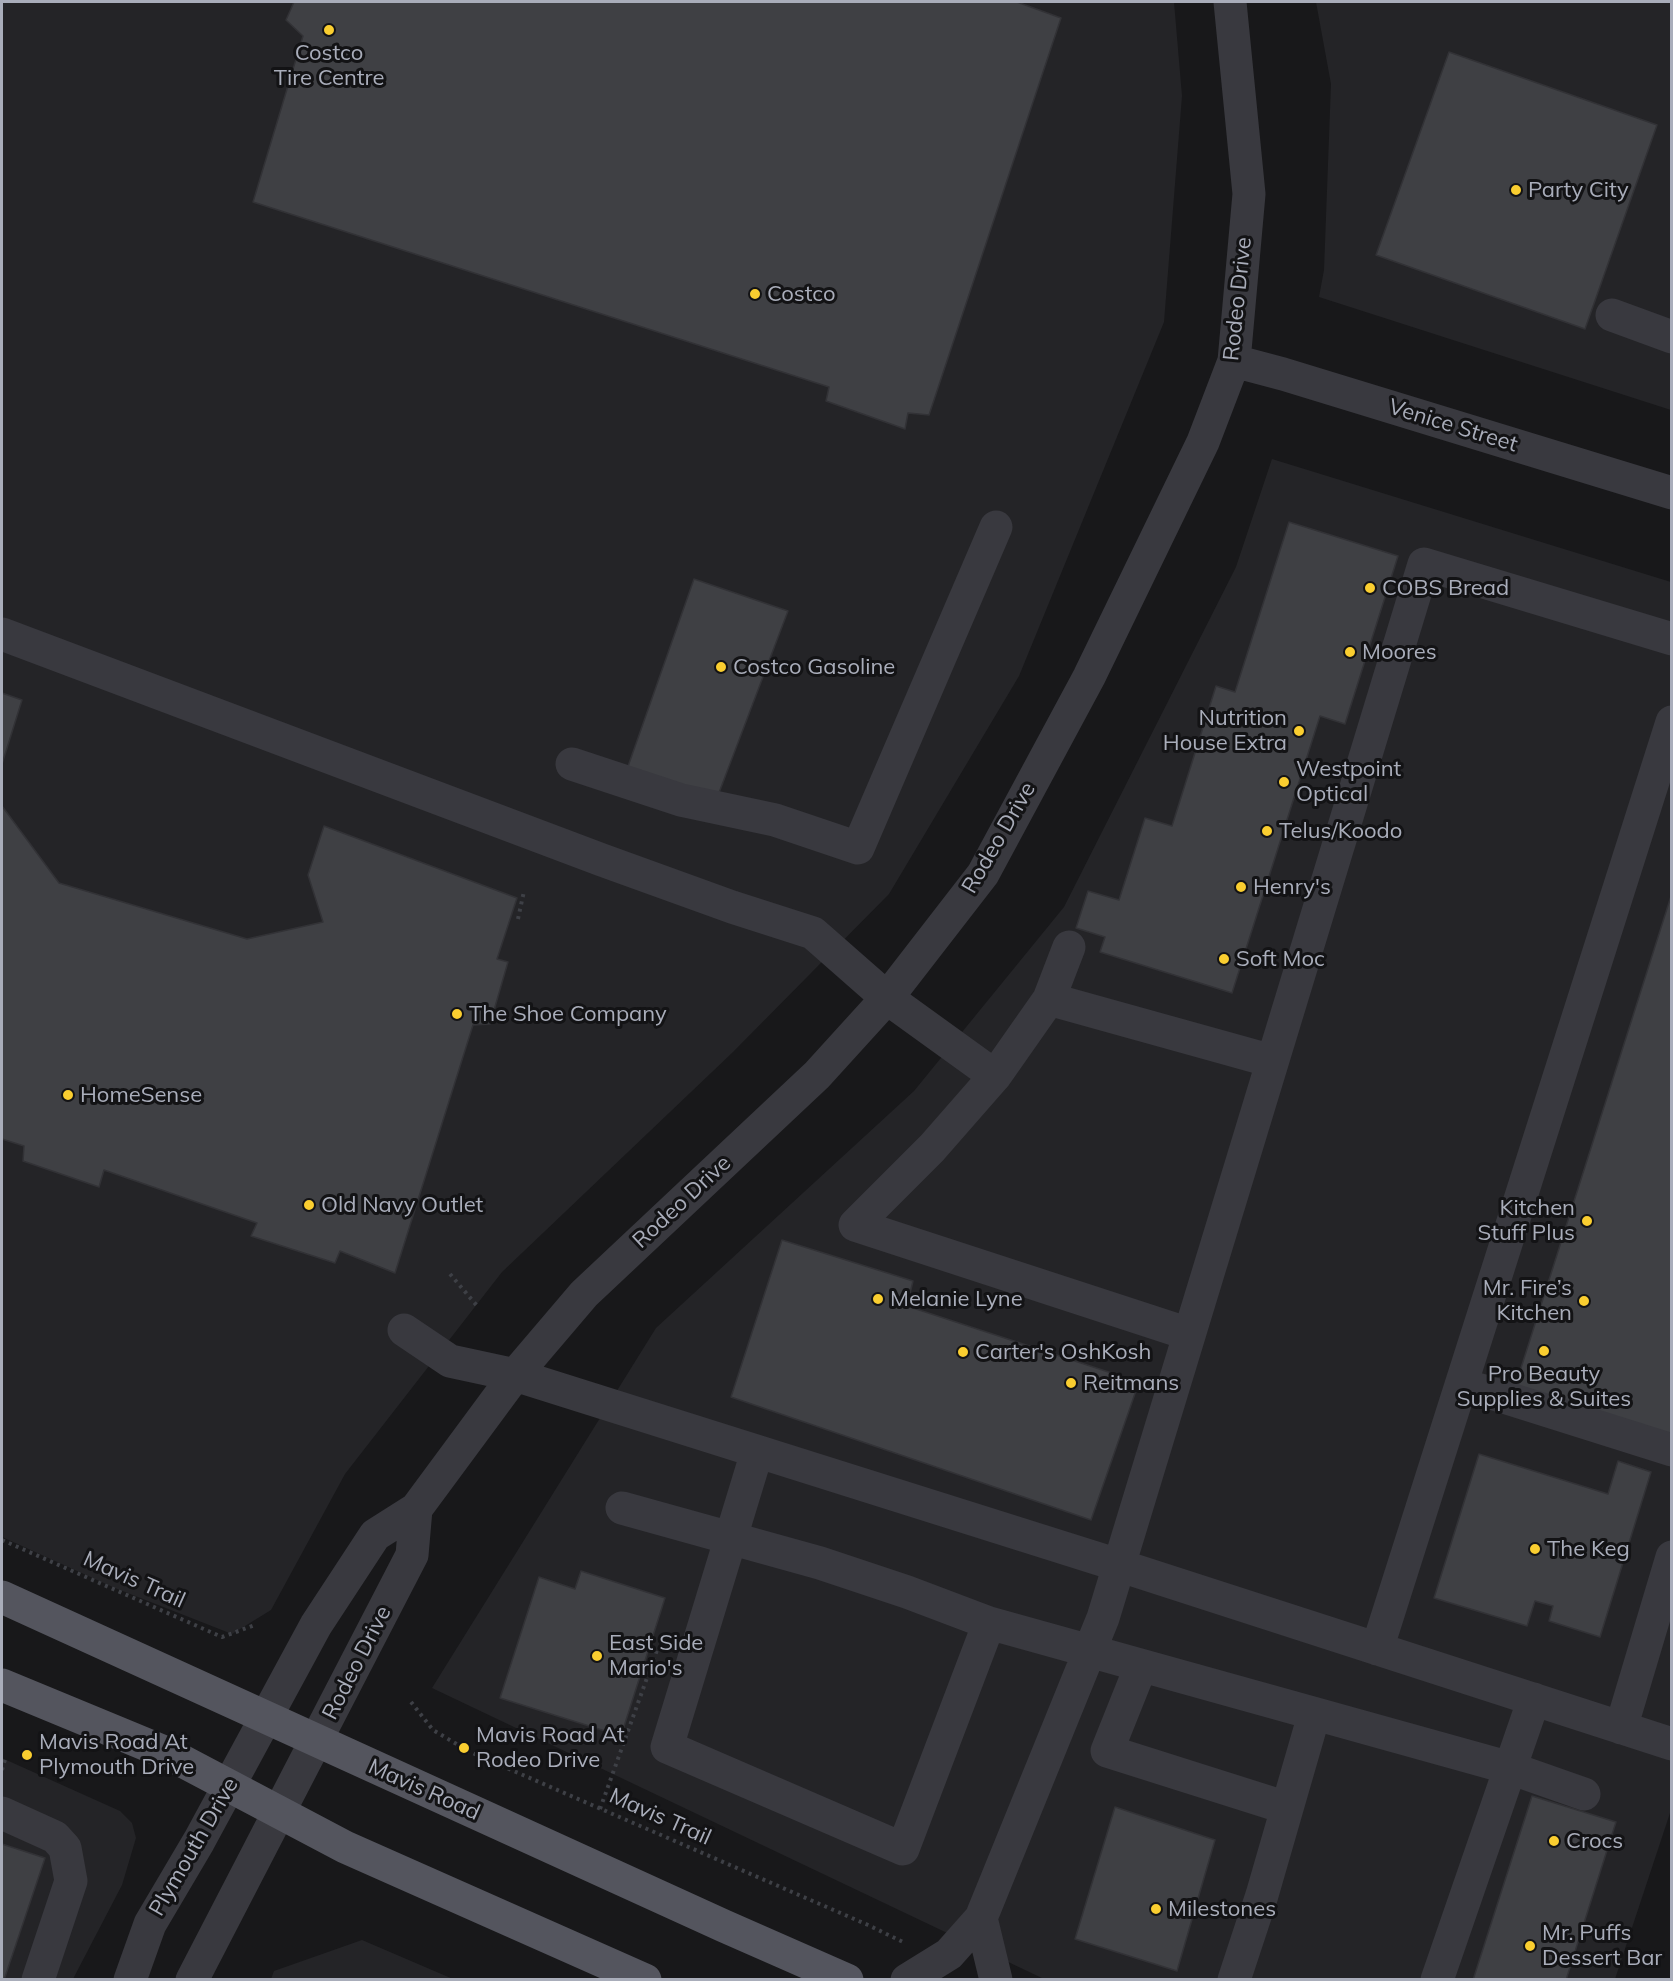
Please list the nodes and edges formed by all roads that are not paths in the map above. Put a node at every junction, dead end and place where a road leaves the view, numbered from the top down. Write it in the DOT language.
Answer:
graph roads {
  1 [pos="1230,2"];
  2 [pos="1612,315"];
  3 [pos="1671,337"];
  4 [pos="1234,361"];
  5 [pos="1671,493"];
  6 [pos="996,527"];
  7 [pos="2,634"];
  8 [pos="1671,639"];
  9 [pos="1671,722"];
  10 [pos="572,764"];
  11 [pos="1069,947"];
  12 [pos="887,998"];
  13 [pos="1050,999"];
  14 [pos="1272,1062"];
  15 [pos="995,1076"];
  16 [pos="404,1330"];
  17 [pos="1189,1334"];
  18 [pos="516,1375"];
  19 [pos="1461,1385"];
  20 [pos="1671,1449"];
  21 [pos="757,1452"];
  22 [pos="622,1508"];
  23 [pos="416,1509"];
  24 [pos="730,1539"];
  25 [pos="1671,1557"];
  26 [pos="1118,1565"];
  27 [pos="2,1597"];
  28 [pos="989,1623"];
  29 [pos="1377,1649"];
  30 [pos="1090,1652"];
  31 [pos="1141,1666"];
  32 [pos="2,1685"];
  33 [pos="1534,1699"];
  34 [pos="1314,1715"];
  35 [pos="266,1718"];
  36 [pos="1621,1728"];
  37 [pos="316,1741"];
  38 [pos="1671,1744"];
  39 [pos="1510,1768"];
  40 [pos="229,1785"];
  41 [pos="1584,1794"];
  42 [pos="1287,1808"];
  43 [pos="279,1812"];
  44 [pos="2,1813"];
  45 [pos="981,1918"];
  46 [pos="38,1980"];
  47 [pos="130,1980"];
  48 [pos="192,1980"];
  49 [pos="645,1980"];
  50 [pos="847,1980"];
  51 [pos="907,1980"];
  52 [pos="996,1980"];
  53 [pos="1234,1980"];
  54 [pos="1437,1980"];
  1 -- 4 [label="street, Rodeo Drive"];
  2 -- 3 [label="street"];
  4 -- 5 [label="street, Venice Street"];
  4 -- 12 [label="street, Rodeo Drive"];
  6 -- 10 [label="street"];
  7 -- 12 [label="street"];
  8 -- 14 [label="street"];
  9 -- 19 [label="street"];
  11 -- 13 [label="street"];
  12 -- 15 [label="street"];
  12 -- 18 [label="street, Rodeo Drive"];
  13 -- 14 [label="street"];
  13 -- 15 [label="street"];
  14 -- 17 [label="street"];
  15 -- 17 [label="street"];
  16 -- 18 [label="street"];
  17 -- 26 [label="street"];
  18 -- 21 [label="street"];
  18 -- 23 [label="street, Rodeo Drive"];
  19 -- 20 [label="street"];
  19 -- 29 [label="street"];
  21 -- 24 [label="street"];
  21 -- 26 [label="street"];
  22 -- 24 [label="street"];
  23 -- 35 [label="street, Rodeo Drive"];
  23 -- 37 [label="street, Rodeo Drive"];
  24 -- 28 [label="street"];
  24 -- 28 [label="street"];
  25 -- 36 [label="street"];
  26 -- 29 [label="street"];
  26 -- 30 [label="street"];
  27 -- 35 [label="main road, Mavis Road"];
  28 -- 30 [label="street"];
  29 -- 33 [label="street"];
  30 -- 31 [label="street"];
  30 -- 45 [label="street"];
  31 -- 34 [label="street"];
  31 -- 42 [label="street"];
  32 -- 40 [label="main road"];
  33 -- 36 [label="street"];
  33 -- 39 [label="street"];
  34 -- 39 [label="street"];
  34 -- 42 [label="street"];
  35 -- 37 [label="main road, Mavis Road"];
  35 -- 40 [label="street, Plymouth Drive"];
  36 -- 38 [label="street"];
  37 -- 43 [label="street, Rodeo Drive"];
  37 -- 50 [label="main road, Mavis Road"];
  39 -- 41 [label="street"];
  39 -- 54 [label="street"];
  40 -- 43 [label="main road"];
  40 -- 47 [label="street, Plymouth Drive"];
  42 -- 53 [label="street"];
  43 -- 48 [label="street"];
  43 -- 49 [label="main road"];
  44 -- 46 [label="street"];
  45 -- 51 [label="street"];
  45 -- 52 [label="street"];
}
